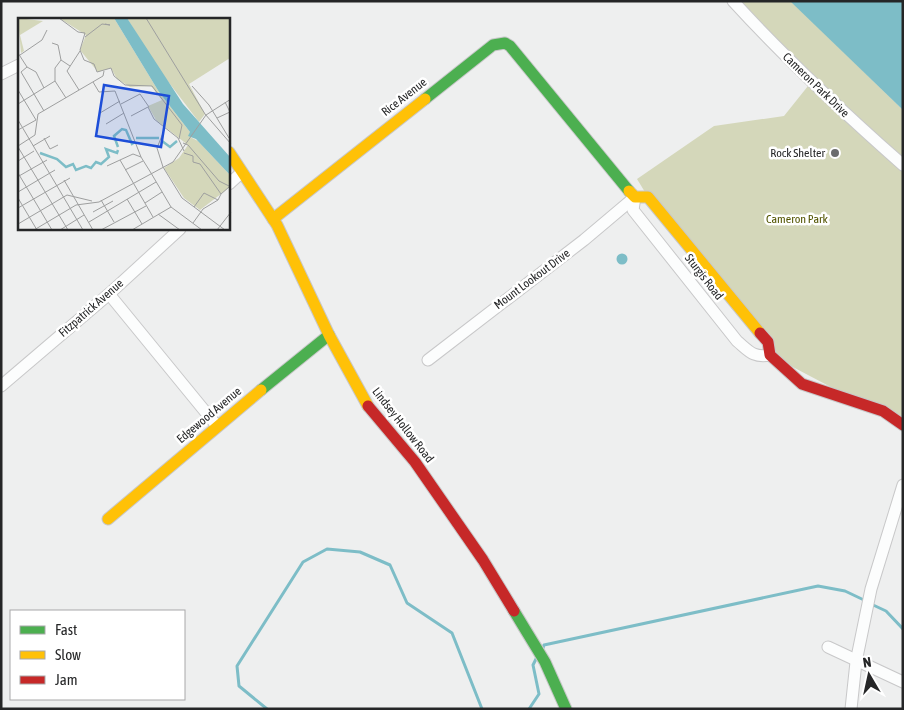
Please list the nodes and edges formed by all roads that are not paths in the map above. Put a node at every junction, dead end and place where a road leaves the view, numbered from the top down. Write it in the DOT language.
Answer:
graph roads {
  1 [pos="733,1"];
  2 [pos="18,66"];
  3 [pos="1,74"];
  4 [pos="546,91"];
  5 [pos="230,154"];
  6 [pos="903,165"];
  7 [pos="241,173"];
  8 [pos="230,183"];
  9 [pos="636,197"];
  10 [pos="273,219"];
  11 [pos="179,230"];
  12 [pos="109,294"];
  13 [pos="329,335"];
  14 [pos="770,355"];
  15 [pos="428,360"];
  16 [pos="1,386"];
  17 [pos="903,424"];
  18 [pos="217,426"];
  19 [pos="903,486"];
  20 [pos="108,519"];
  21 [pos="828,648"];
  22 [pos="856,662"];
  23 [pos="903,682"];
  24 [pos="566,709"];
  25 [pos="851,709"];
  1 -- 6 [label="street, Cameron Park Drive"];
  2 -- 3 [label="street"];
  4 -- 9 [label="street, Sturgis Road"];
  4 -- 10 [label="street, Rice Avenue"];
  5 -- 7 [label="street, Lindsey Hollow Road"];
  7 -- 8 [label="street"];
  7 -- 10 [label="street, Lindsey Hollow Road"];
  9 -- 14 [label="street, Sturgis Road"];
  9 -- 14 [label="street, Sturgis Road"];
  9 -- 15 [label="street, Mount Lookout Drive"];
  10 -- 13 [label="street, Lindsey Hollow Road"];
  11 -- 12 [label="street, Fitzpatrick Avenue"];
  12 -- 16 [label="street, Fitzpatrick Avenue"];
  12 -- 18 [label="street"];
  13 -- 18 [label="street, Edgewood Avenue"];
  13 -- 24 [label="street, Lindsey Hollow Road"];
  14 -- 17 [label="street, Sturgis Road"];
  18 -- 20 [label="street, Edgewood Avenue"];
  19 -- 22 [label="street"];
  21 -- 22 [label="street"];
  22 -- 23 [label="street"];
  22 -- 25 [label="street"];
}
